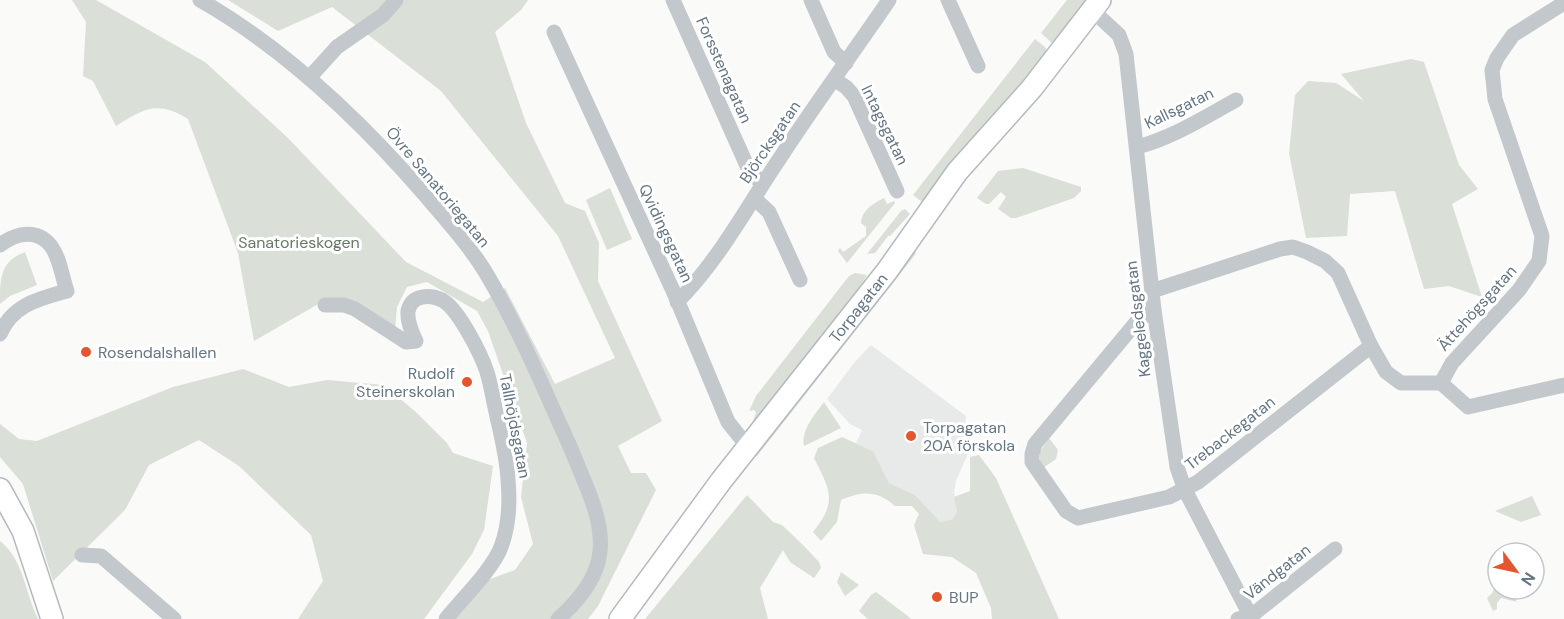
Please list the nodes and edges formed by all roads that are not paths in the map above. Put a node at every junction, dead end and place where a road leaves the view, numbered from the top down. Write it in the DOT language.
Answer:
graph roads {
  1 [pos="200,0"];
  2 [pos="396,0"];
  3 [pos="811,0"];
  4 [pos="889,0"];
  5 [pos="948,0"];
  6 [pos="667,2"];
  7 [pos="1564,3"];
  8 [pos="1096,5"];
  9 [pos="554,32"];
  10 [pos="846,63"];
  11 [pos="978,66"];
  12 [pos="309,78"];
  13 [pos="835,80"];
  14 [pos="1236,100"];
  15 [pos="1137,147"];
  16 [pos="762,184"];
  17 [pos="897,191"];
  18 [pos="754,198"];
  19 [pos="0,245"];
  20 [pos="800,280"];
  21 [pos="1152,291"];
  22 [pos="677,302"];
  23 [pos="325,305"];
  24 [pos="1154,310"];
  25 [pos="0,334"];
  26 [pos="1371,346"];
  27 [pos="1441,383"];
  28 [pos="1564,385"];
  29 [pos="748,447"];
  30 [pos="0,489"];
  31 [pos="1185,490"];
  32 [pos="1335,549"];
  33 [pos="82,555"];
  34 [pos="1247,618"];
  35 [pos="52,619"];
  36 [pos="174,619"];
  37 [pos="446,619"];
  38 [pos="558,619"];
  39 [pos="620,619"];
  1 -- 12 [label="street, Övre Sanatoriegatan"];
  2 -- 12 [label="street"];
  3 -- 10 [label="street"];
  4 -- 10 [label="street, Björcksgatan"];
  5 -- 11 [label="street"];
  6 -- 16 [label="street, Forsstenagatan"];
  7 -- 27 [label="street, Ättehögsgatan"];
  8 -- 15 [label="street, Kaggeledsgatan"];
  8 -- 29 [label="street, Torpagatan"];
  9 -- 22 [label="street, Qvidingsgatan"];
  10 -- 13 [label="street, Björcksgatan"];
  12 -- 38 [label="street, Övre Sanatoriegatan"];
  13 -- 16 [label="street, Björcksgatan"];
  13 -- 17 [label="street, Intagsgatan"];
  14 -- 15 [label="street, Kallsgatan"];
  15 -- 21 [label="street, Kaggeledsgatan"];
  16 -- 18 [label="street, Björcksgatan"];
  18 -- 20 [label="street"];
  18 -- 22 [label="street, Björcksgatan"];
  19 -- 25 [label="street"];
  21 -- 24 [label="street, Kaggeledsgatan"];
  21 -- 26 [label="street"];
  22 -- 29 [label="street, Qvidingsgatan"];
  23 -- 37 [label="street, Tallhöjdsgatan"];
  24 -- 31 [label="street, Kaggeledsgatan"];
  24 -- 31 [label="street, Trebackegatan"];
  26 -- 27 [label="street"];
  26 -- 31 [label="street, Trebackegatan"];
  27 -- 28 [label="street"];
  29 -- 39 [label="street, Torpagatan"];
  30 -- 35 [label="street"];
  31 -- 34 [label="street, Kaggeledsgatan"];
  32 -- 34 [label="street, Vändgatan"];
  33 -- 36 [label="street"];
}
